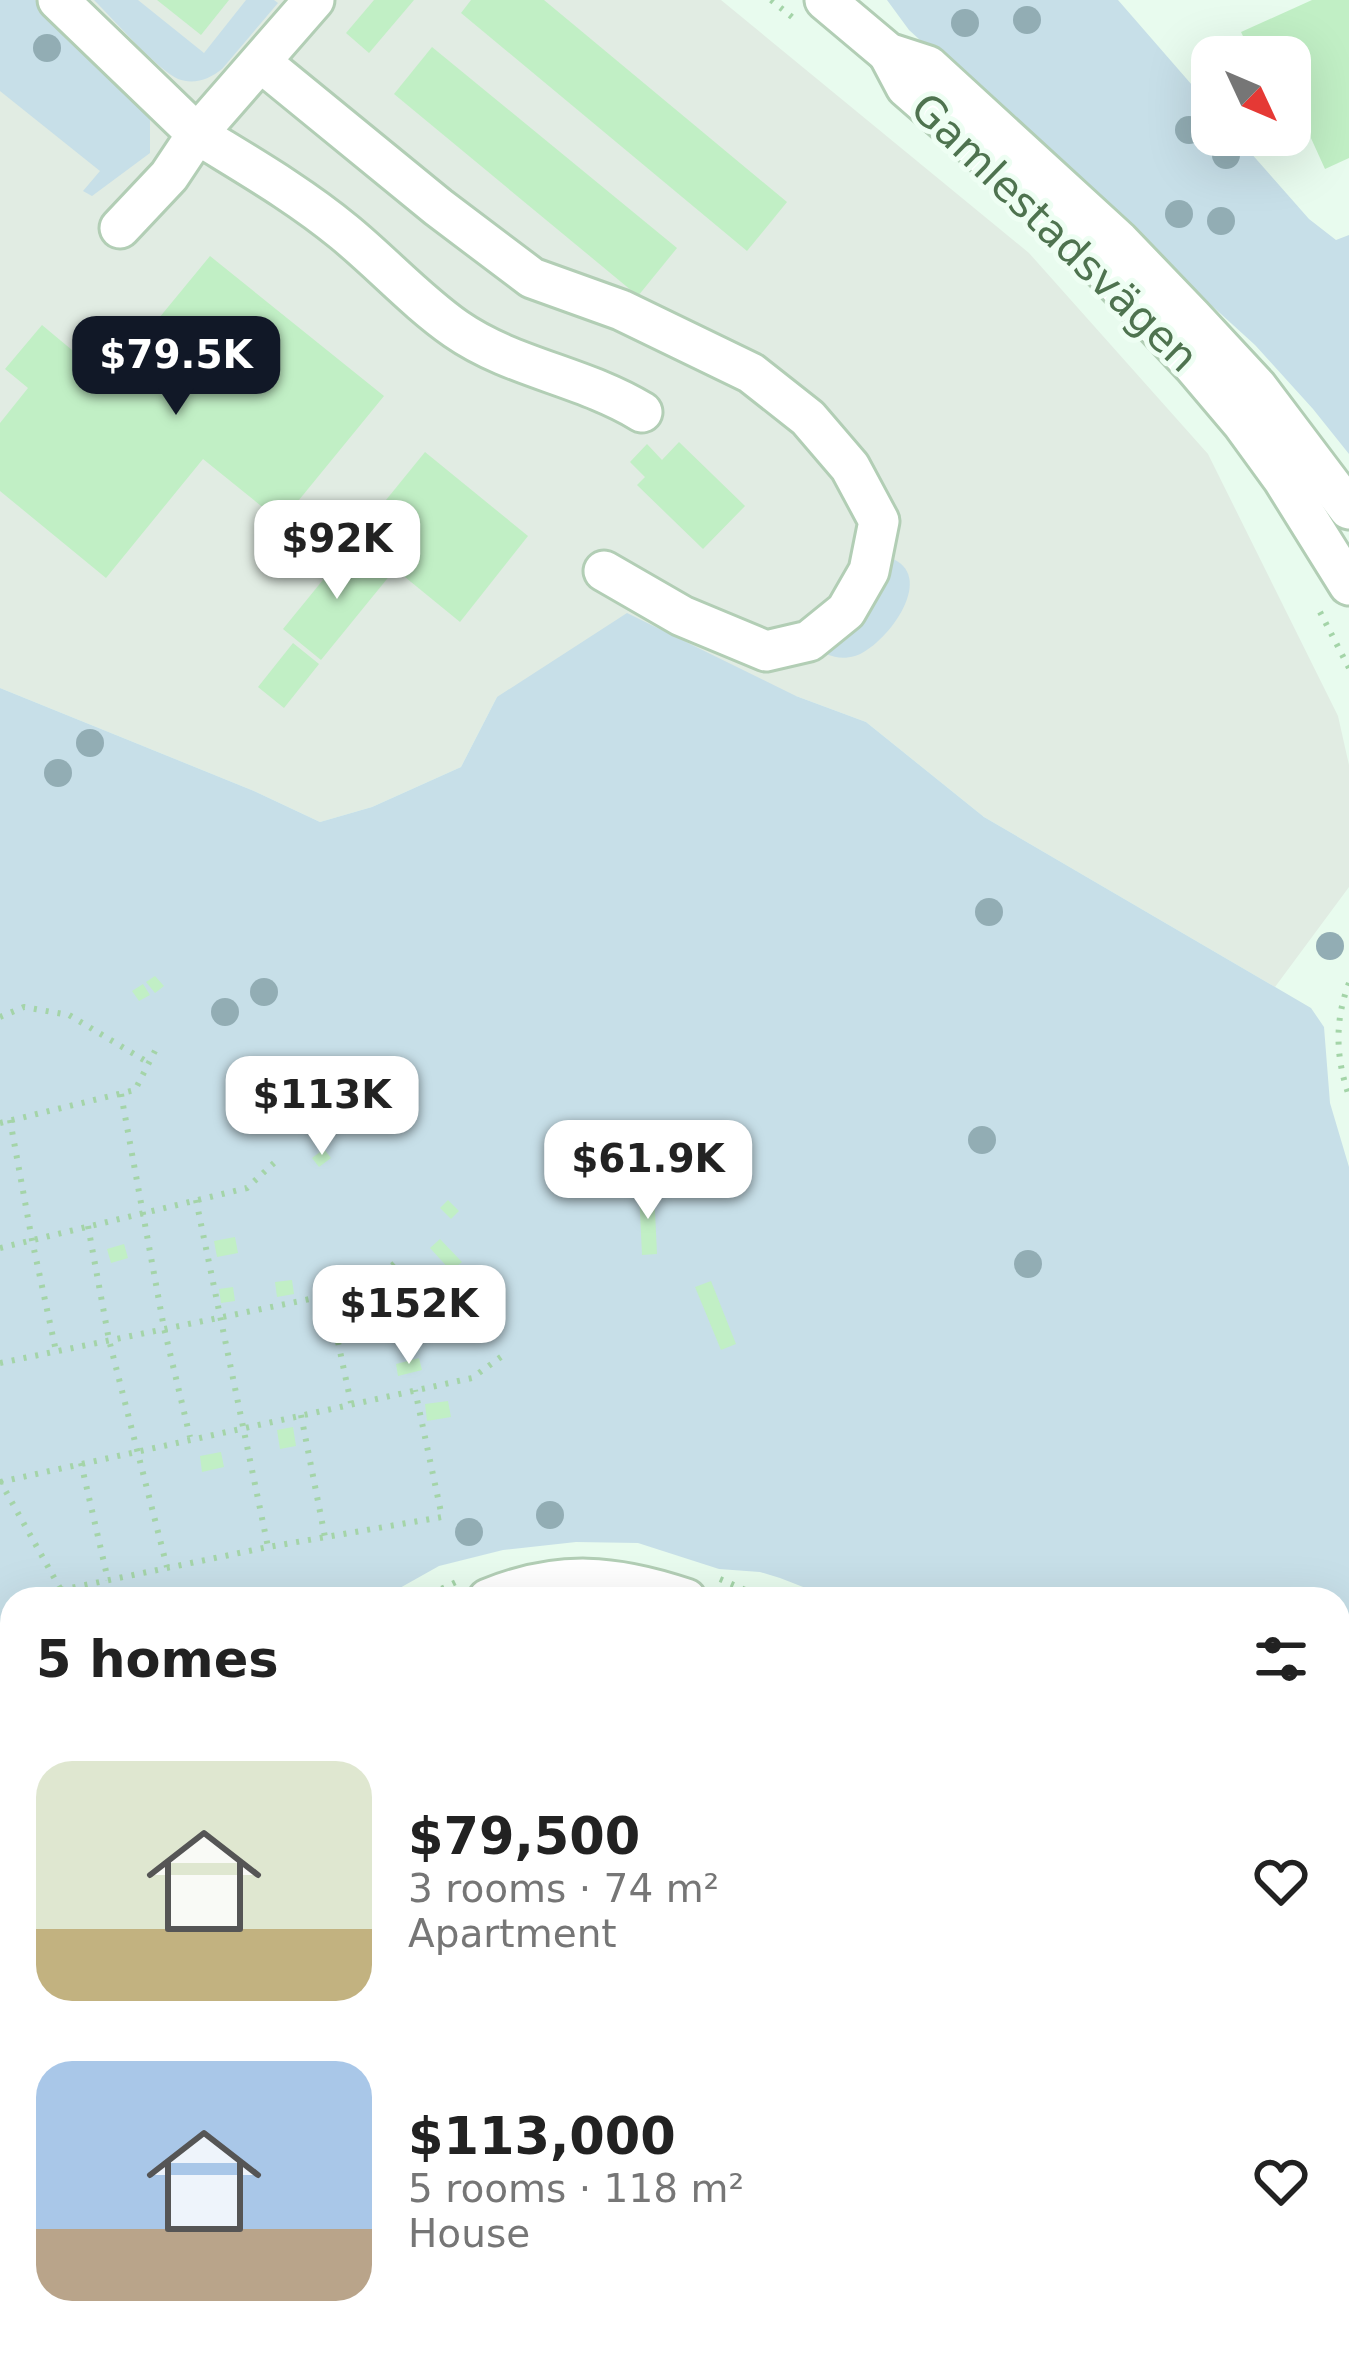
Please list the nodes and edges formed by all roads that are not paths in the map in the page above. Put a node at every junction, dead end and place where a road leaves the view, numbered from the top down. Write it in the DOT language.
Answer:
graph roads {
  1 [pos="58,0"];
  2 [pos="314,0"];
  3 [pos="825,0"];
  4 [pos="888,53"];
  5 [pos="262,63"];
  6 [pos="197,134"];
  7 [pos="120,228"];
  8 [pos="642,412"];
  9 [pos="1349,508"];
  10 [pos="604,571"];
  11 [pos="1349,585"];
  12 [pos="522,1587"];
  13 [pos="643,1587"];
  1 -- 6 [label="street"];
  2 -- 5 [label="street"];
  3 -- 4 [label="street, Gamlestadsvägen"];
  4 -- 9 [label="street, Gamlestadsvägen"];
  4 -- 11 [label="street, Gamlestadsvägen"];
  5 -- 6 [label="street"];
  5 -- 10 [label="street"];
  6 -- 7 [label="street"];
  6 -- 8 [label="street"];
  12 -- 13 [label="street"];
}
